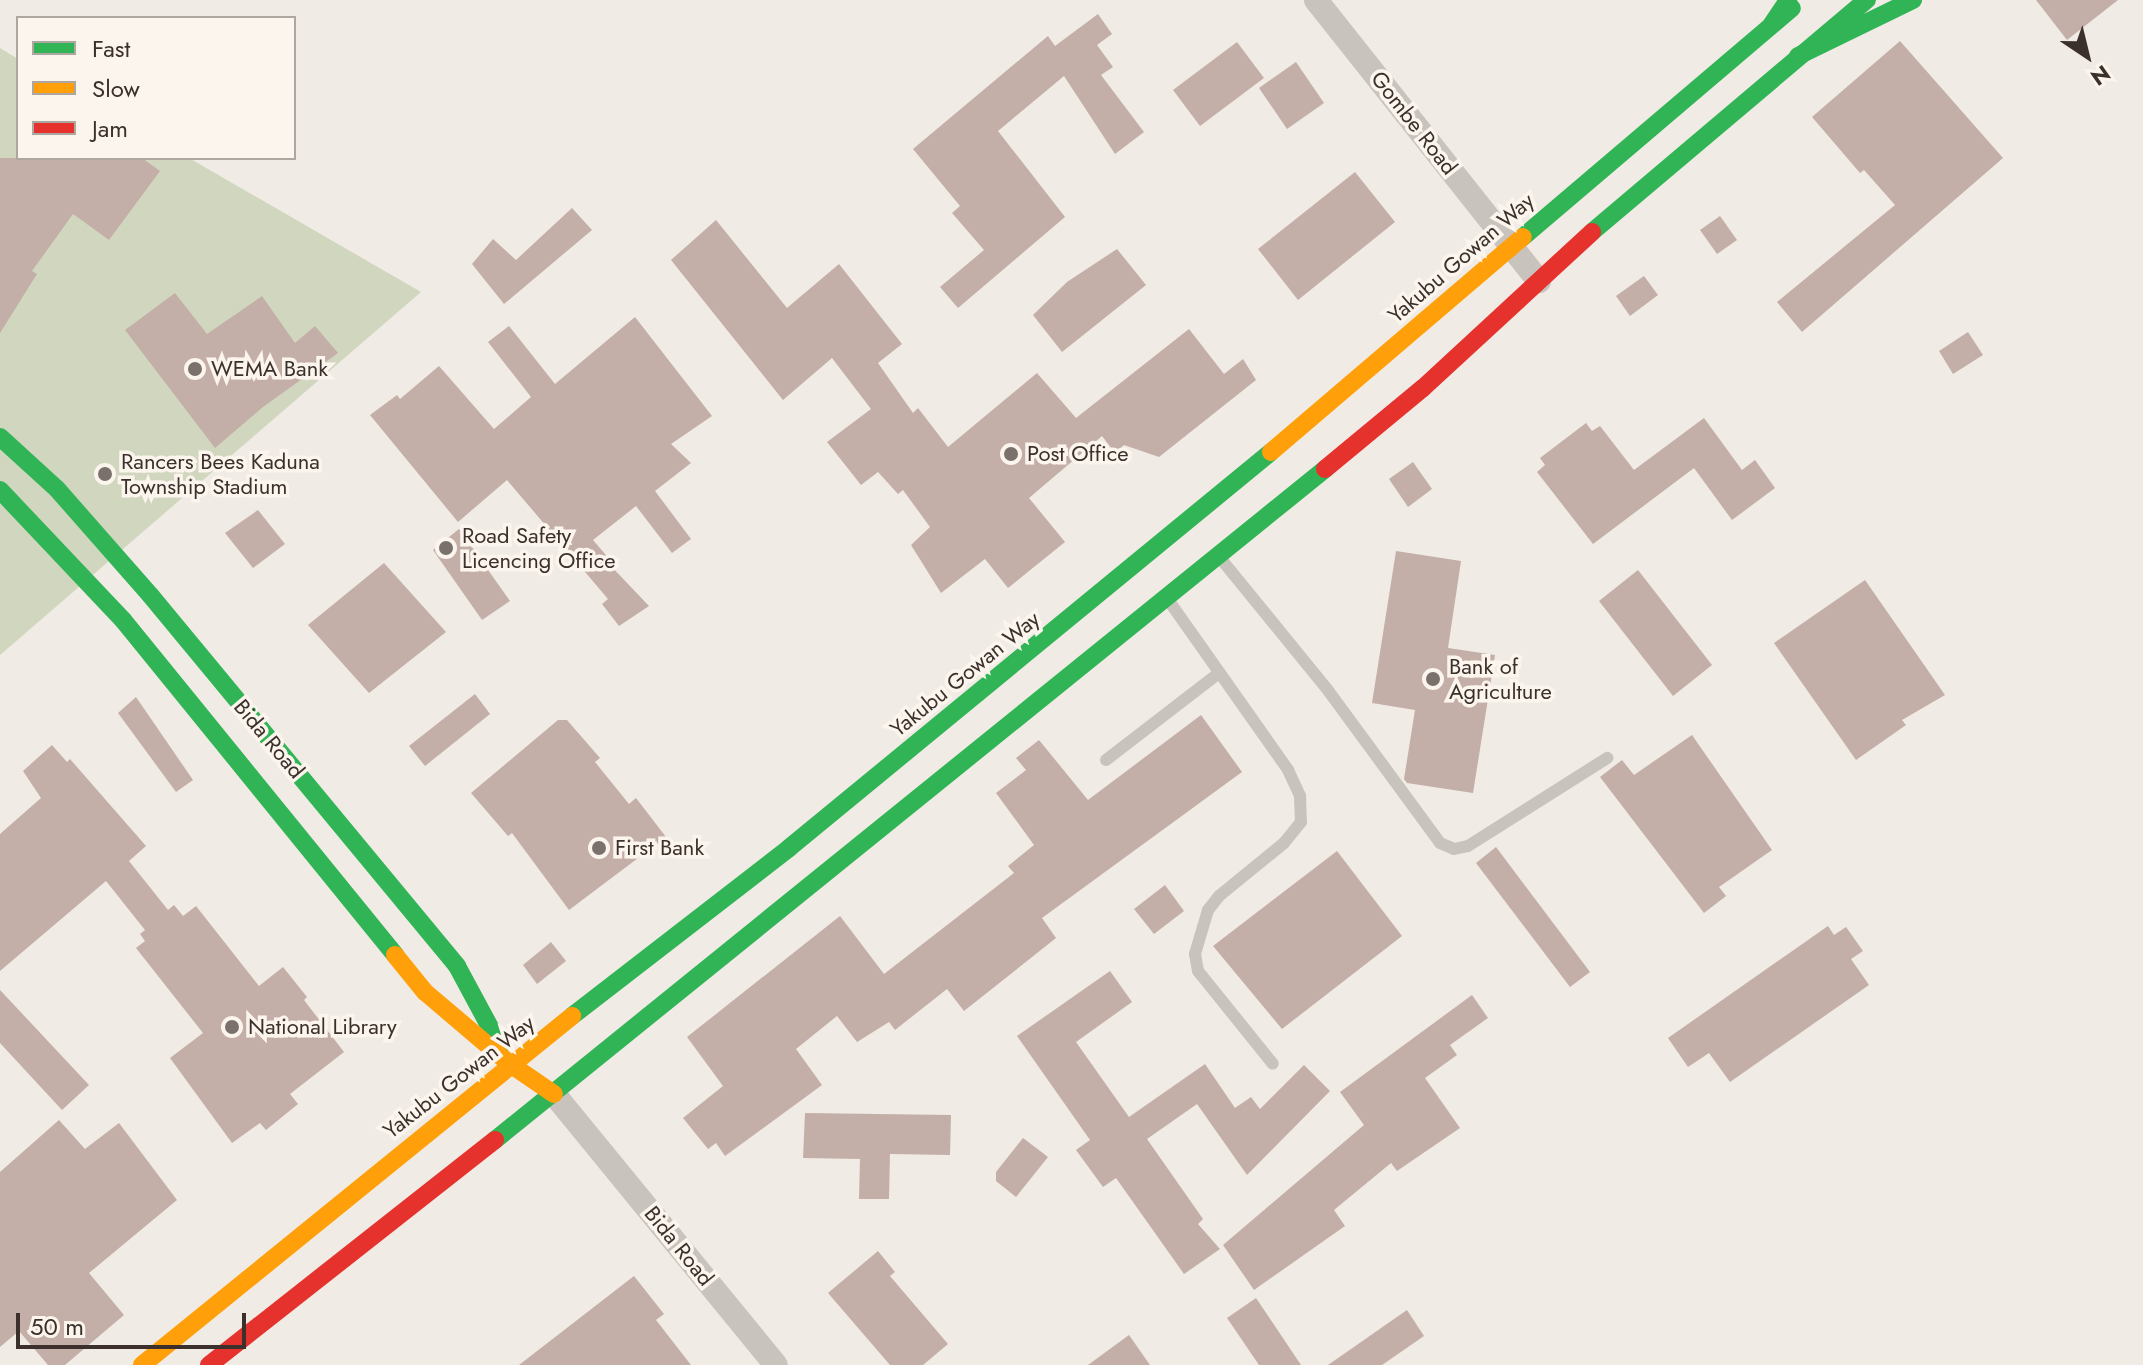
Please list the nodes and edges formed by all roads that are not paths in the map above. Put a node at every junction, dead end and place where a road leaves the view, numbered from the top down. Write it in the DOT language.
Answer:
graph roads {
  1 [pos="1316,0"];
  2 [pos="1788,0"];
  3 [pos="1802,0"];
  4 [pos="1867,0"];
  5 [pos="1913,0"];
  6 [pos="1772,24"];
  7 [pos="1798,56"];
  8 [pos="1512,246"];
  9 [pos="1539,281"];
  10 [pos="0,437"];
  11 [pos="0,490"];
  12 [pos="1220,557"];
  13 [pos="1168,600"];
  14 [pos="1219,673"];
  15 [pos="1607,758"];
  16 [pos="1106,760"];
  17 [pos="510,1064"];
  18 [pos="1273,1064"];
  19 [pos="554,1094"];
  20 [pos="142,1365"];
  21 [pos="209,1365"];
  22 [pos="776,1365"];
  1 -- 8 [label="street, Gombe Road"];
  2 -- 6 [label="street"];
  3 -- 6 [label="street, Yakubu Gowan Way"];
  4 -- 7 [label="street"];
  5 -- 7 [label="street"];
  6 -- 8 [label="street, Yakubu Gowan Way"];
  7 -- 9 [label="street"];
  8 -- 9 [label="street, Gombe Road"];
  8 -- 17 [label="street, Yakubu Gowan Way"];
  9 -- 12 [label="street"];
  10 -- 17 [label="street, Bida Road"];
  11 -- 17 [label="street, Bida Road"];
  12 -- 13 [label="street"];
  12 -- 15 [label="lane"];
  13 -- 14 [label="lane"];
  13 -- 19 [label="street"];
  14 -- 16 [label="lane"];
  14 -- 18 [label="lane"];
  17 -- 19 [label="street, Bida Road"];
  17 -- 20 [label="street, Yakubu Gowan Way"];
  19 -- 21 [label="street"];
  19 -- 22 [label="street, Bida Road"];
}
